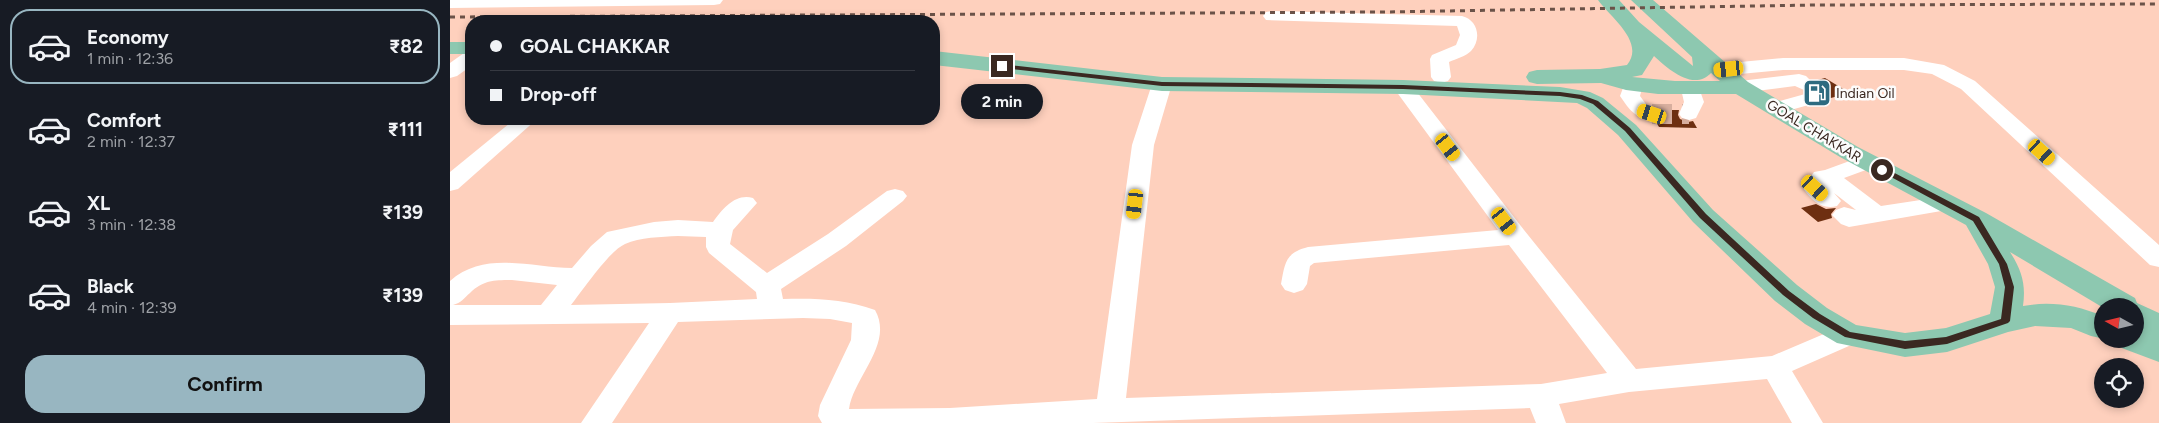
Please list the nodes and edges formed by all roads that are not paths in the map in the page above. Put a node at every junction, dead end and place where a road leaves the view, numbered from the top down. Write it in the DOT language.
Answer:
graph roads {
  1 [pos="714,0"];
  2 [pos="1608,0"];
  3 [pos="1641,0"];
  4 [pos="540,2"];
  5 [pos="450,3"];
  6 [pos="1272,16"];
  7 [pos="1632,26"];
  8 [pos="464,45"];
  9 [pos="940,49"];
  10 [pos="940,59"];
  11 [pos="1711,63"];
  12 [pos="450,72"];
  13 [pos="1441,77"];
  14 [pos="1630,79"];
  15 [pos="1162,84"];
  16 [pos="1403,87"];
  17 [pos="1740,87"];
  18 [pos="1692,89"];
  19 [pos="1776,108"];
  20 [pos="1652,114"];
  21 [pos="1689,114"];
  22 [pos="520,125"];
  23 [pos="1627,130"];
  24 [pos="1866,162"];
  25 [pos="1828,177"];
  26 [pos="450,184"];
  27 [pos="895,196"];
  28 [pos="745,203"];
  29 [pos="1947,204"];
  30 [pos="1877,216"];
  31 [pos="1976,219"];
  32 [pos="719,230"];
  33 [pos="1515,236"];
  34 [pos="2159,259"];
  35 [pos="578,277"];
  36 [pos="1294,284"];
  37 [pos="450,296"];
  38 [pos="768,298"];
  39 [pos="2110,298"];
  40 [pos="670,313"];
  41 [pos="548,314"];
  42 [pos="450,315"];
  43 [pos="2005,321"];
  44 [pos="2094,325"];
  45 [pos="2144,329"];
  46 [pos="1848,335"];
  47 [pos="2151,341"];
  48 [pos="1775,367"];
  49 [pos="1629,381"];
  50 [pos="1541,396"];
  51 [pos="1110,410"];
  52 [pos="837,422"];
  53 [pos="596,423"];
  54 [pos="1550,423"];
  55 [pos="1808,423"];
  1 -- 4 [label="street"];
  2 -- 7 [label="main road"];
  3 -- 11 [label="main road, GOAL CHAKKAR"];
  4 -- 5 [label="street"];
  6 -- 13 [label="street"];
  7 -- 11 [label="main road"];
  7 -- 14 [label="main road"];
  8 -- 12 [label="street"];
  9 -- 13 [label="main road"];
  10 -- 15 [label="main road"];
  11 -- 17 [label="main road, GOAL CHAKKAR"];
  11 -- 34 [label="street"];
  13 -- 14 [label="main road"];
  14 -- 18 [label="main road"];
  14 -- 20 [label="street"];
  14 -- 23 [label="main road"];
  15 -- 16 [label="main road"];
  15 -- 51 [label="street"];
  16 -- 23 [label="main road"];
  16 -- 33 [label="street"];
  17 -- 18 [label="main road"];
  17 -- 19 [label="main road, GOAL CHAKKAR"];
  17 -- 19 [label="street"];
  18 -- 21 [label="street"];
  19 -- 24 [label="main road, GOAL CHAKKAR"];
  22 -- 26 [label="street"];
  23 -- 46 [label="main road"];
  24 -- 25 [label="street"];
  24 -- 29 [label="main road, GOAL CHAKKAR"];
  25 -- 30 [label="street"];
  25 -- 30 [label="street"];
  27 -- 38 [label="street"];
  28 -- 32 [label="street"];
  29 -- 30 [label="street"];
  29 -- 31 [label="main road, GOAL CHAKKAR"];
  31 -- 39 [label="main road, GOAL CHAKKAR"];
  31 -- 43 [label="main road"];
  32 -- 35 [label="street"];
  32 -- 38 [label="street"];
  33 -- 36 [label="street"];
  33 -- 49 [label="street"];
  35 -- 37 [label="street"];
  35 -- 41 [label="street"];
  38 -- 40 [label="street"];
  38 -- 52 [label="street"];
  40 -- 41 [label="street"];
  40 -- 53 [label="street"];
  41 -- 42 [label="street"];
  43 -- 44 [label="main road"];
  43 -- 46 [label="main road"];
  45 -- 47 [label="main road"];
  46 -- 48 [label="street"];
  48 -- 49 [label="street"];
  48 -- 55 [label="street"];
  49 -- 50 [label="street"];
  50 -- 51 [label="street"];
  50 -- 54 [label="street"];
  51 -- 52 [label="street"];
}
